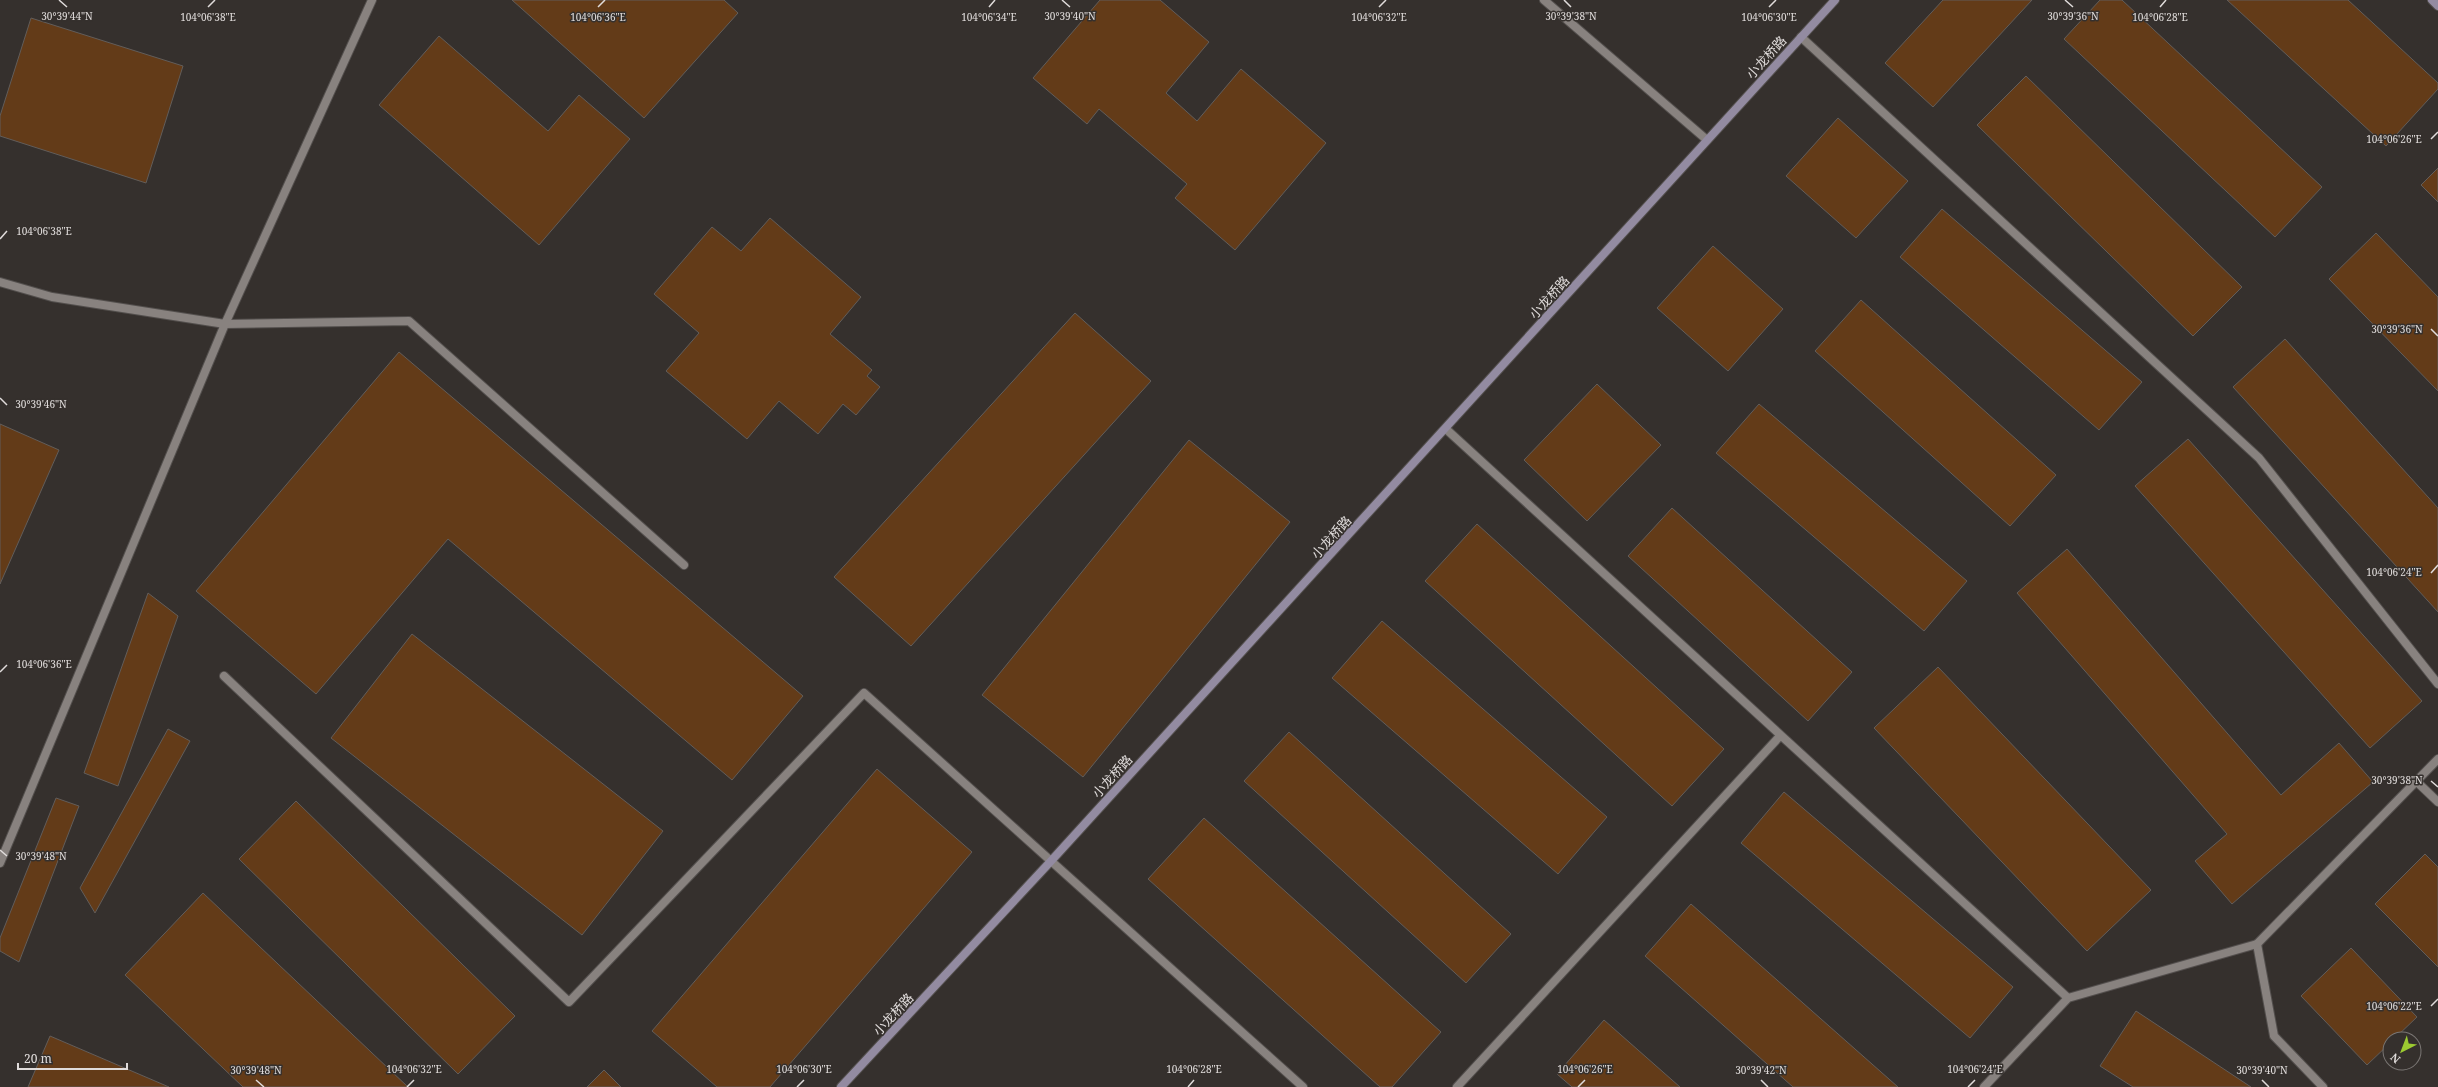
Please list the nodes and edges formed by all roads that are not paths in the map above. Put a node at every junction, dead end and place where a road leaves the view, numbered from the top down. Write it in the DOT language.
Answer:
graph roads {
  1 [pos="372,0"];
  2 [pos="1544,0"];
  3 [pos="1835,0"];
  4 [pos="2432,0"];
  5 [pos="2438,6"];
  6 [pos="1801,37"];
  7 [pos="1707,140"];
  8 [pos="0,282"];
  9 [pos="225,324"];
  10 [pos="1446,429"];
  11 [pos="684,565"];
  12 [pos="224,676"];
  13 [pos="2438,684"];
  14 [pos="1780,736"];
  15 [pos="2438,759"];
  16 [pos="2416,781"];
  17 [pos="2438,802"];
  18 [pos="1051,861"];
  19 [pos="0,863"];
  20 [pos="2257,944"];
  21 [pos="2068,998"];
  22 [pos="841,1087"];
  23 [pos="1303,1087"];
  24 [pos="1457,1087"];
  25 [pos="1984,1087"];
  26 [pos="2323,1087"];
  1 -- 9 [label="street"];
  2 -- 7 [label="street"];
  3 -- 6 [label="street, 小龙桥路"];
  4 -- 5 [label="street"];
  6 -- 7 [label="street, 小龙桥路"];
  6 -- 13 [label="street"];
  7 -- 10 [label="street, 小龙桥路"];
  8 -- 9 [label="street"];
  9 -- 11 [label="street"];
  9 -- 19 [label="street"];
  10 -- 14 [label="street"];
  10 -- 18 [label="street, 小龙桥路"];
  12 -- 18 [label="street"];
  14 -- 21 [label="street"];
  14 -- 24 [label="street"];
  15 -- 16 [label="street"];
  16 -- 17 [label="street"];
  16 -- 20 [label="street"];
  18 -- 22 [label="street, 小龙桥路"];
  18 -- 23 [label="street"];
  20 -- 21 [label="street"];
  20 -- 26 [label="street"];
  21 -- 25 [label="street"];
}
